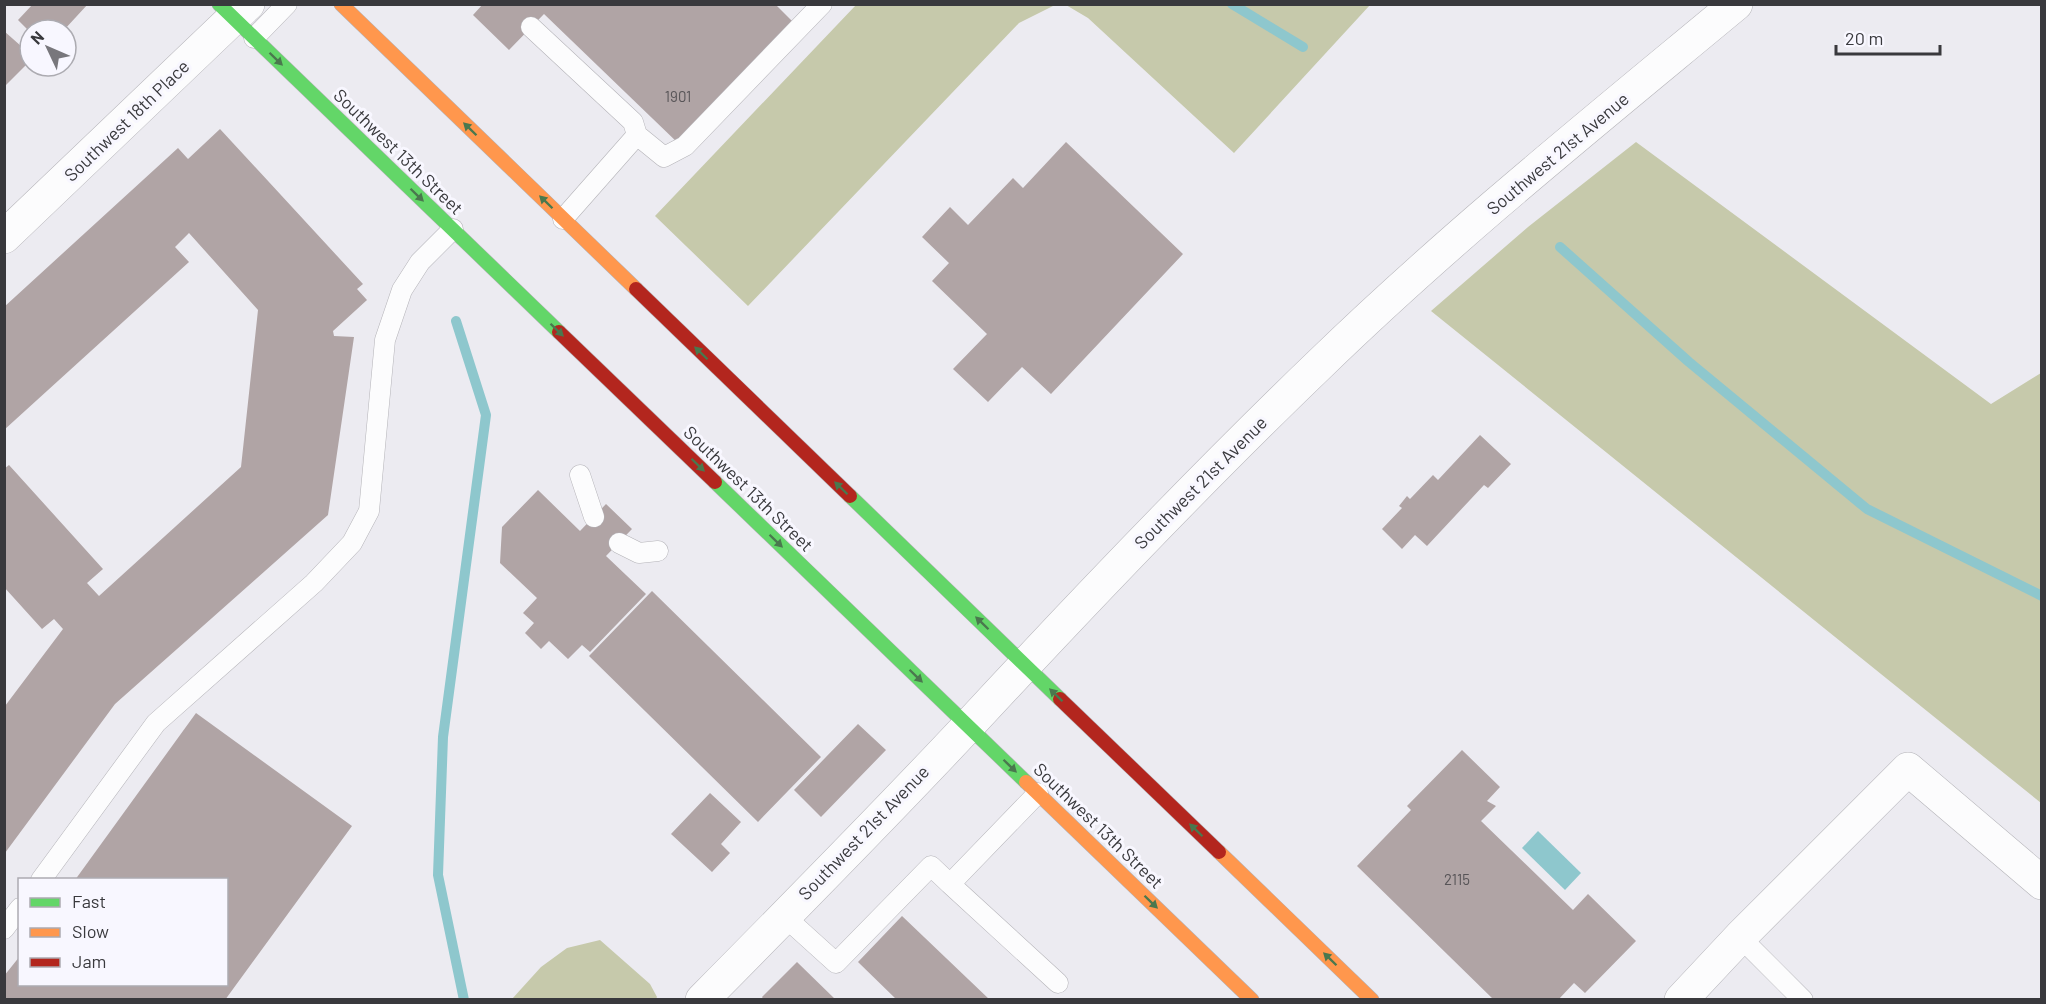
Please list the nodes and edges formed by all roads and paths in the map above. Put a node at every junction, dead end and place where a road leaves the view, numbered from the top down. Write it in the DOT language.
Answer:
graph roads {
  1 [pos="287,4"];
  2 [pos="341,4"];
  3 [pos="822,4"];
  4 [pos="1736,4"];
  5 [pos="239,16"];
  6 [pos="531,27"];
  7 [pos="637,135"];
  8 [pos="563,219"];
  9 [pos="453,229"];
  10 [pos="4,237"];
  11 [pos="580,475"];
  12 [pos="594,516"];
  13 [pos="619,543"];
  14 [pos="658,551"];
  15 [pos="1024,664"];
  16 [pos="968,726"];
  17 [pos="1038,793"];
  18 [pos="42,878"];
  19 [pos="2042,883"];
  20 [pos="950,884"];
  21 [pos="18,911"];
  22 [pos="784,916"];
  23 [pos="4,929"];
  24 [pos="1740,937"];
  25 [pos="1058,983"];
  26 [pos="702,999"];
  27 [pos="1252,999"];
  28 [pos="1372,999"];
  29 [pos="1681,999"];
  30 [pos="1803,999"];
  1 -- 5 [label="lane"];
  8 -- 2 [label="main road, one-way"];
  3 -- 7 [label="lane"];
  4 -- 15 [label="street, Southwest 21st Avenue"];
  5 -- 9 [label="main road, Southwest 13th Street, one-way"];
  5 -- 10 [label="street, Southwest 18th Place"];
  6 -- 7 [label="lane"];
  7 -- 8 [label="lane"];
  15 -- 8 [label="main road, one-way"];
  9 -- 16 [label="main road, Southwest 13th Street, one-way"];
  9 -- 18 [label="lane"];
  11 -- 12 [label="lane"];
  13 -- 14 [label="lane"];
  15 -- 16 [label="street, Southwest 21st Avenue"];
  28 -- 15 [label="main road, one-way"];
  16 -- 17 [label="main road, Southwest 13th Street, one-way"];
  16 -- 22 [label="street, Southwest 21st Avenue"];
  17 -- 20 [label="lane"];
  17 -- 27 [label="main road, Southwest 13th Street, one-way"];
  19 -- 24 [label="street"];
  20 -- 22 [label="lane"];
  20 -- 25 [label="lane"];
  21 -- 23 [label="lane"];
  22 -- 26 [label="street, Southwest 21st Avenue"];
  24 -- 29 [label="street"];
  24 -- 30 [label="lane"];
}
